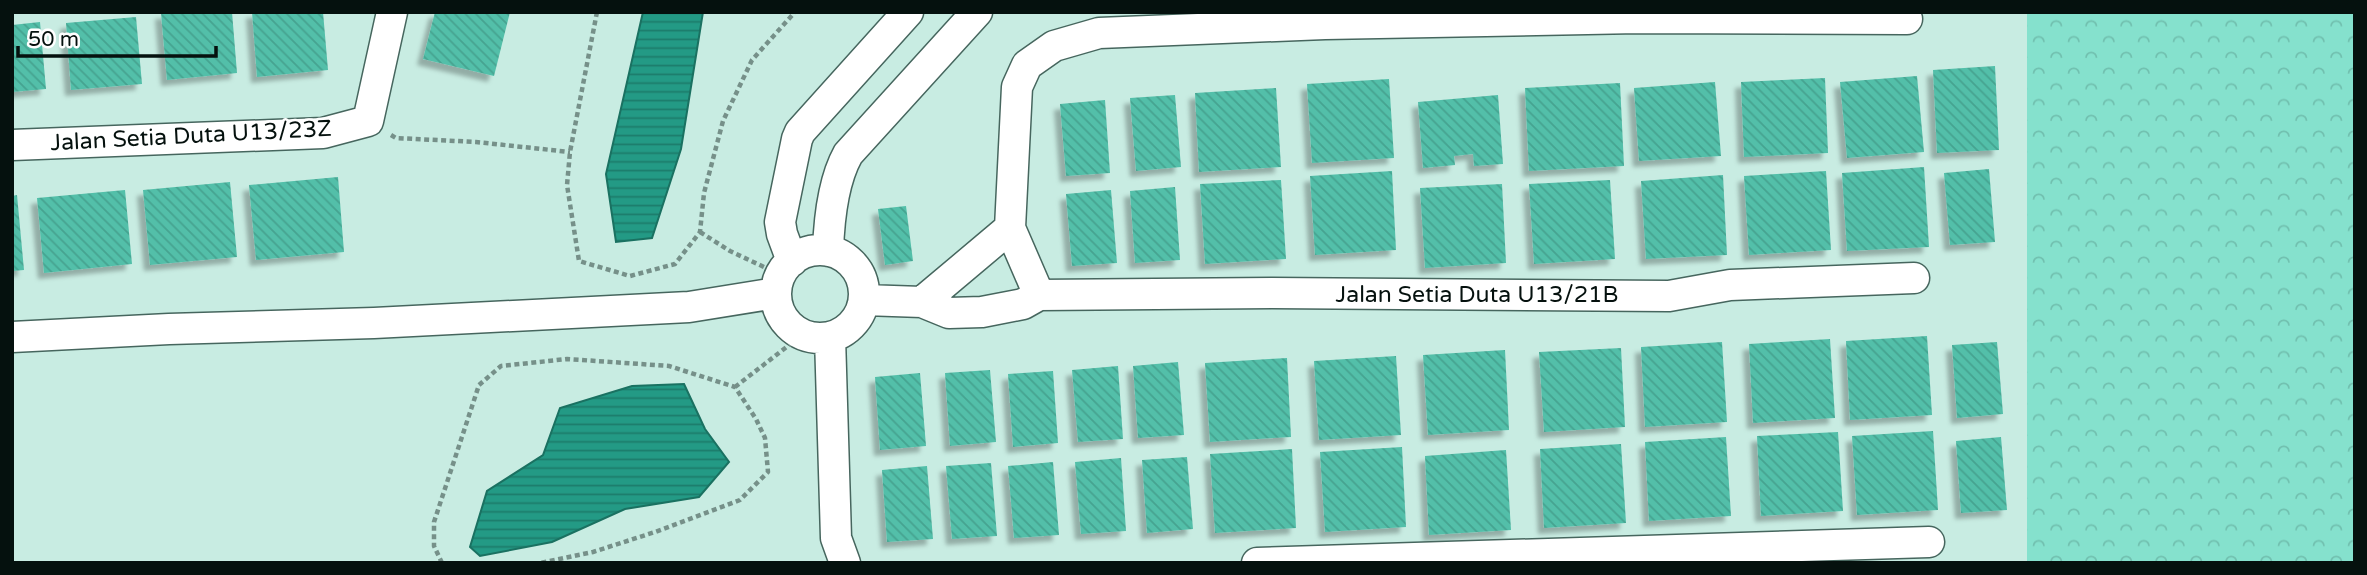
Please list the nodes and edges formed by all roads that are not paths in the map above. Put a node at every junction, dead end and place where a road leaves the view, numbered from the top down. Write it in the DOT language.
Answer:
graph roads {
  1 [pos="392,12"];
  2 [pos="908,12"];
  3 [pos="977,12"];
  4 [pos="1907,19"];
  5 [pos="12,145"];
  6 [pos="1010,228"];
  7 [pos="828,251"];
  8 [pos="783,276"];
  9 [pos="1914,278"];
  10 [pos="1039,296"];
  11 [pos="864,300"];
  12 [pos="922,302"];
  13 [pos="816,336"];
  14 [pos="12,337"];
  15 [pos="1929,542"];
  16 [pos="845,563"];
  17 [pos="1257,563"];
  1 -- 5 [label="street, Jalan Setia Duta U13/23Z"];
  2 -- 8 [label="street"];
  3 -- 7 [label="street"];
  4 -- 6 [label="street"];
  6 -- 10 [label="street"];
  6 -- 12 [label="street"];
  7 -- 8 [label="street"];
  7 -- 11 [label="street"];
  8 -- 13 [label="street"];
  8 -- 14 [label="street"];
  9 -- 10 [label="street, Jalan Setia Duta U13/21B"];
  10 -- 12 [label="street, Jalan Setia Duta U13/21B"];
  11 -- 12 [label="street, Jalan Setia Duta U13/21B"];
  11 -- 13 [label="street"];
  13 -- 16 [label="street"];
  15 -- 17 [label="street"];
}
